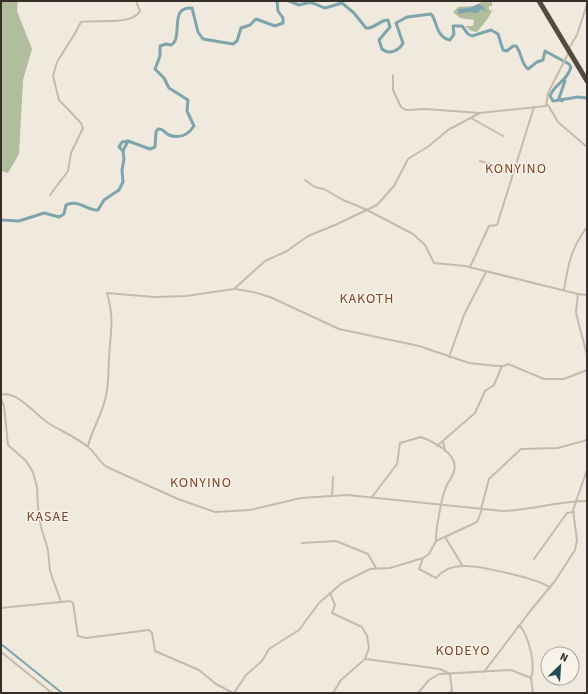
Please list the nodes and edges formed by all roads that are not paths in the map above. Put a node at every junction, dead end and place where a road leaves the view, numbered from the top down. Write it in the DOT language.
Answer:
graph roads {
  1 [pos="136,1"];
  2 [pos="539,1"];
  3 [pos="587,2"];
  4 [pos="586,14"];
  5 [pos="569,50"];
  6 [pos="393,75"];
  7 [pos="587,81"];
  8 [pos="548,105"];
  9 [pos="534,107"];
  10 [pos="480,114"];
  11 [pos="471,118"];
  12 [pos="503,136"];
  13 [pos="587,148"];
  14 [pos="480,161"];
  15 [pos="514,171"];
  16 [pos="305,180"];
  17 [pos="50,195"];
  18 [pos="368,210"];
  19 [pos="587,227"];
  20 [pos="470,267"];
  21 [pos="486,271"];
  22 [pos="234,289"];
  23 [pos="564,290"];
  24 [pos="578,294"];
  25 [pos="587,295"];
  26 [pos="587,355"];
  27 [pos="449,357"];
  28 [pos="502,366"];
  29 [pos="587,370"];
  30 [pos="1,395"];
  31 [pos="1,399"];
  32 [pos="587,440"];
  33 [pos="443,441"];
  34 [pos="88,446"];
  35 [pos="438,446"];
  36 [pos="445,451"];
  37 [pos="587,470"];
  38 [pos="333,477"];
  39 [pos="332,496"];
  40 [pos="372,497"];
  41 [pos="577,501"];
  42 [pos="587,501"];
  43 [pos="442,505"];
  44 [pos="482,509"];
  45 [pos="574,512"];
  46 [pos="445,537"];
  47 [pos="436,541"];
  48 [pos="302,542"];
  49 [pos="423,558"];
  50 [pos="534,559"];
  51 [pos="1,565"];
  52 [pos="462,566"];
  53 [pos="376,568"];
  54 [pos="1,574"];
  55 [pos="550,588"];
  56 [pos="330,593"];
  57 [pos="60,602"];
  58 [pos="1,608"];
  59 [pos="518,626"];
  60 [pos="1,652"];
  61 [pos="365,659"];
  62 [pos="484,672"];
  63 [pos="450,674"];
  64 [pos="531,678"];
  65 [pos="52,693"];
  66 [pos="233,693"];
  67 [pos="333,693"];
  68 [pos="418,693"];
  69 [pos="449,693"];
  70 [pos="533,693"];
  1 -- 17 [label="street"];
  2 -- 5 [label="highway"];
  3 -- 4 [label="street"];
  4 -- 5 [label="street"];
  5 -- 7 [label="highway"];
  5 -- 8 [label="street"];
  6 -- 10 [label="street"];
  8 -- 10 [label="street"];
  8 -- 13 [label="street"];
  9 -- 15 [label="street"];
  10 -- 11 [label="street"];
  11 -- 12 [label="street"];
  11 -- 18 [label="street"];
  14 -- 15 [label="street"];
  15 -- 20 [label="street"];
  16 -- 18 [label="street"];
  18 -- 20 [label="street"];
  18 -- 22 [label="street"];
  19 -- 23 [label="street"];
  20 -- 21 [label="street"];
  21 -- 23 [label="street"];
  21 -- 27 [label="street"];
  22 -- 27 [label="street"];
  22 -- 34 [label="street"];
  23 -- 24 [label="street"];
  24 -- 25 [label="street"];
  24 -- 26 [label="street"];
  27 -- 28 [label="street"];
  28 -- 29 [label="street"];
  28 -- 33 [label="street"];
  30 -- 34 [label="street"];
  31 -- 57 [label="street"];
  32 -- 44 [label="street"];
  33 -- 35 [label="street"];
  33 -- 36 [label="street"];
  34 -- 39 [label="street"];
  35 -- 36 [label="street"];
  35 -- 40 [label="street"];
  36 -- 43 [label="street"];
  37 -- 41 [label="street"];
  38 -- 39 [label="street"];
  39 -- 40 [label="street"];
  40 -- 43 [label="street"];
  41 -- 42 [label="street"];
  41 -- 44 [label="street"];
  41 -- 45 [label="street"];
  43 -- 44 [label="street"];
  43 -- 47 [label="street"];
  44 -- 46 [label="street"];
  45 -- 50 [label="street"];
  45 -- 55 [label="street"];
  46 -- 47 [label="street"];
  46 -- 52 [label="street"];
  47 -- 49 [label="street"];
  48 -- 53 [label="street"];
  49 -- 52 [label="street"];
  49 -- 53 [label="street"];
  51 -- 54 [label="street"];
  52 -- 55 [label="street"];
  53 -- 56 [label="street"];
  55 -- 59 [label="street"];
  56 -- 61 [label="street"];
  56 -- 66 [label="street"];
  57 -- 58 [label="street"];
  57 -- 66 [label="street"];
  59 -- 62 [label="street"];
  59 -- 64 [label="street"];
  60 -- 65 [label="street"];
  61 -- 63 [label="street"];
  61 -- 67 [label="street"];
  62 -- 63 [label="street"];
  62 -- 64 [label="street"];
  63 -- 68 [label="street"];
  63 -- 69 [label="street"];
  64 -- 70 [label="street"];
}
